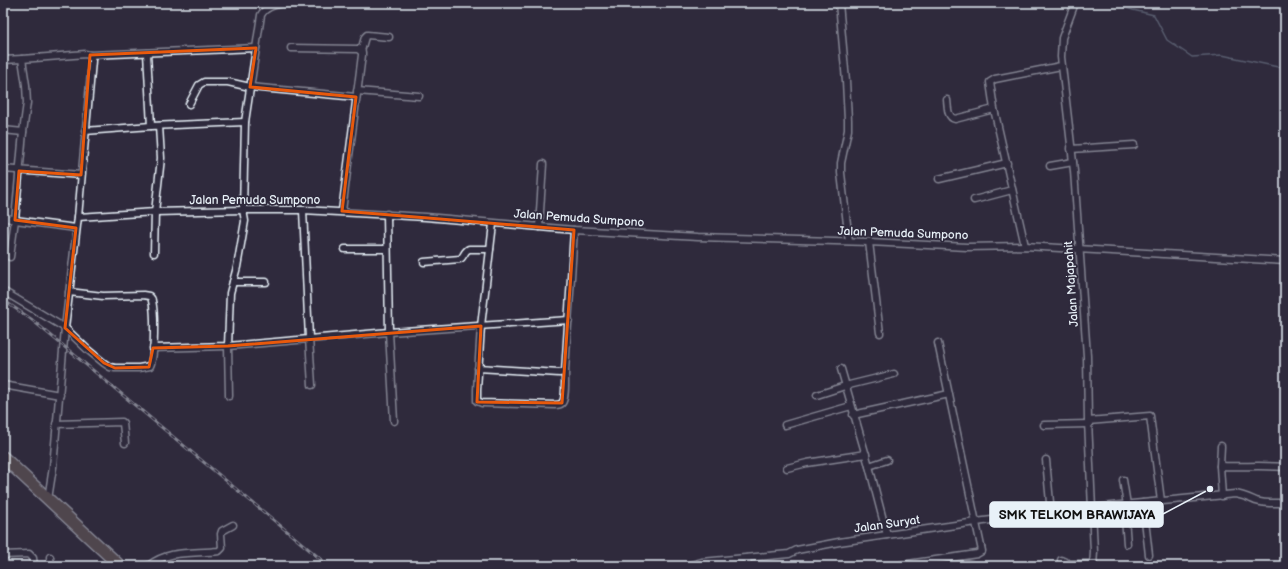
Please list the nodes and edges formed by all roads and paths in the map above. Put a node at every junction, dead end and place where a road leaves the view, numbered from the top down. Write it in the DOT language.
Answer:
graph roads {
  1 [pos="285,3"];
  2 [pos="839,3"];
  3 [pos="1075,3"];
  4 [pos="389,37"];
  5 [pos="256,48"];
  6 [pos="291,48"];
  7 [pos="361,51"];
  8 [pos="147,53"];
  9 [pos="90,55"];
  10 [pos="22,59"];
  11 [pos="3,60"];
  12 [pos="1061,66"];
  13 [pos="250,88"];
  14 [pos="357,94"];
  15 [pos="419,96"];
  16 [pos="947,100"];
  17 [pos="189,104"];
  18 [pos="994,109"];
  19 [pos="245,122"];
  20 [pos="152,126"];
  21 [pos="159,126"];
  22 [pos="3,130"];
  23 [pos="85,131"];
  24 [pos="23,132"];
  25 [pos="1285,140"];
  26 [pos="1134,145"];
  27 [pos="1071,149"];
  28 [pos="1285,149"];
  29 [pos="1073,162"];
  30 [pos="1007,163"];
  31 [pos="543,164"];
  32 [pos="1050,166"];
  33 [pos="3,169"];
  34 [pos="19,171"];
  35 [pos="81,175"];
  36 [pos="938,179"];
  37 [pos="1012,190"];
  38 [pos="974,200"];
  39 [pos="244,210"];
  40 [pos="303,210"];
  41 [pos="342,211"];
  42 [pos="155,212"];
  43 [pos="387,214"];
  44 [pos="3,217"];
  45 [pos="78,217"];
  46 [pos="16,220"];
  47 [pos="493,224"];
  48 [pos="539,227"];
  49 [pos="76,228"];
  50 [pos="574,230"];
  51 [pos="849,241"];
  52 [pos="870,242"];
  53 [pos="1025,246"];
  54 [pos="345,249"];
  55 [pos="387,249"];
  56 [pos="490,249"];
  57 [pos="1080,250"];
  58 [pos="154,253"];
  59 [pos="10,257"];
  60 [pos="1285,261"];
  61 [pos="424,262"];
  62 [pos="233,282"];
  63 [pos="266,282"];
  64 [pos="3,291"];
  65 [pos="69,292"];
  66 [pos="569,320"];
  67 [pos="481,326"];
  68 [pos="65,328"];
  69 [pos="389,332"];
  70 [pos="880,333"];
  71 [pos="309,338"];
  72 [pos="938,343"];
  73 [pos="228,346"];
  74 [pos="153,348"];
  75 [pos="478,368"];
  76 [pos="841,369"];
  77 [pos="565,372"];
  78 [pos="894,374"];
  79 [pos="3,385"];
  80 [pos="312,385"];
  81 [pos="845,386"];
  82 [pos="949,394"];
  83 [pos="60,395"];
  84 [pos="817,395"];
  85 [pos="229,396"];
  86 [pos="851,406"];
  87 [pos="853,415"];
  88 [pos="394,422"];
  89 [pos="1088,423"];
  90 [pos="56,424"];
  91 [pos="785,425"];
  92 [pos="1044,425"];
  93 [pos="125,443"];
  94 [pos="1221,446"];
  95 [pos="866,454"];
  96 [pos="3,457"];
  97 [pos="887,460"];
  98 [pos="1046,460"];
  99 [pos="869,466"];
  100 [pos="1220,466"];
  101 [pos="1285,467"];
  102 [pos="787,468"];
  103 [pos="1123,480"];
  104 [pos="1222,496"];
  105 [pos="48,499"];
  106 [pos="1161,501"];
  107 [pos="1285,503"];
  108 [pos="1143,504"];
  109 [pos="1126,505"];
  110 [pos="1093,508"];
  111 [pos="1052,513"];
  112 [pos="976,522"];
  113 [pos="233,525"];
  114 [pos="887,535"];
  115 [pos="1127,544"];
  116 [pos="3,555"];
  117 [pos="1149,555"];
  118 [pos="50,557"];
  119 [pos="747,558"];
  120 [pos="1061,560"];
  121 [pos="901,565"];
  122 [pos="1093,565"];
  123 [pos="34,566"];
  124 [pos="51,566"];
  125 [pos="120,566"];
  126 [pos="148,566"];
  127 [pos="687,566"];
  128 [pos="748,566"];
  1 -- 5 [label="street"];
  2 -- 51 [label="street"];
  3 -- 12 [label="street, Jalan Majapahit"];
  4 -- 7 [label="street"];
  5 -- 8 [label="street"];
  5 -- 13 [label="street"];
  6 -- 7 [label="street"];
  7 -- 14 [label="street"];
  8 -- 9 [label="street"];
  8 -- 20 [label="street"];
  9 -- 10 [label="street"];
  9 -- 23 [label="street"];
  10 -- 11 [label="street"];
  10 -- 24 [label="street"];
  12 -- 18 [label="street"];
  12 -- 27 [label="street, Jalan Majapahit"];
  13 -- 14 [label="street"];
  13 -- 17 [label="street"];
  13 -- 19 [label="street"];
  14 -- 15 [label="street"];
  14 -- 41 [label="street"];
  16 -- 18 [label="street"];
  18 -- 30 [label="street"];
  19 -- 21 [label="street"];
  19 -- 39 [label="street"];
  20 -- 21 [label="street"];
  20 -- 23 [label="street"];
  21 -- 42 [label="street"];
  22 -- 24 [label="street"];
  23 -- 35 [label="street"];
  24 -- 34 [label="street"];
  25 -- 28 [label="street"];
  26 -- 27 [label="street"];
  27 -- 29 [label="street, Jalan Majapahit"];
  29 -- 32 [label="street"];
  29 -- 57 [label="street, Jalan Majapahit"];
  30 -- 36 [label="street"];
  30 -- 37 [label="street"];
  31 -- 48 [label="street"];
  33 -- 34 [label="street"];
  34 -- 35 [label="street"];
  34 -- 46 [label="street"];
  35 -- 45 [label="street"];
  37 -- 38 [label="street"];
  37 -- 53 [label="street"];
  39 -- 40 [label="street, Jalan Pemuda Sumpono"];
  39 -- 42 [label="street, Jalan Pemuda Sumpono"];
  39 -- 62 [label="street"];
  40 -- 41 [label="street, Jalan Pemuda Sumpono"];
  40 -- 71 [label="street"];
  41 -- 43 [label="street, Jalan Pemuda Sumpono"];
  42 -- 45 [label="street, Jalan Pemuda Sumpono"];
  42 -- 58 [label="street"];
  43 -- 47 [label="street, Jalan Pemuda Sumpono"];
  43 -- 55 [label="street"];
  44 -- 46 [label="street"];
  45 -- 49 [label="street"];
  46 -- 49 [label="street"];
  46 -- 59 [label="street"];
  47 -- 48 [label="street, Jalan Pemuda Sumpono"];
  47 -- 56 [label="street"];
  48 -- 50 [label="street, Jalan Pemuda Sumpono"];
  49 -- 65 [label="street"];
  50 -- 51 [label="street, Jalan Pemuda Sumpono"];
  50 -- 66 [label="street"];
  51 -- 52 [label="street, Jalan Pemuda Sumpono"];
  52 -- 53 [label="street, Jalan Pemuda Sumpono"];
  52 -- 70 [label="street"];
  53 -- 57 [label="street, Jalan Pemuda Sumpono"];
  54 -- 55 [label="street"];
  55 -- 69 [label="street"];
  56 -- 61 [label="street"];
  56 -- 67 [label="street"];
  57 -- 60 [label="street, Jalan Pemuda Sumpono"];
  57 -- 89 [label="street, Jalan Majapahit"];
  62 -- 63 [label="street"];
  62 -- 73 [label="street"];
  64 -- 68 [label="street"];
  65 -- 68 [label="street"];
  65 -- 74 [label="street"];
  66 -- 67 [label="street"];
  66 -- 77 [label="street"];
  67 -- 69 [label="street"];
  67 -- 75 [label="street"];
  68 -- 74 [label="street"];
  68 -- 83 [label="street"];
  69 -- 71 [label="street"];
  69 -- 88 [label="street"];
  71 -- 73 [label="street"];
  71 -- 80 [label="street"];
  72 -- 82 [label="street"];
  73 -- 74 [label="street"];
  73 -- 85 [label="street"];
  75 -- 77 [label="street"];
  75 -- 77 [label="street"];
  76 -- 81 [label="street"];
  78 -- 81 [label="street"];
  79 -- 83 [label="street"];
  81 -- 84 [label="street"];
  81 -- 86 [label="street"];
  82 -- 87 [label="street"];
  82 -- 112 [label="street"];
  83 -- 90 [label="street"];
  86 -- 87 [label="street"];
  86 -- 91 [label="street"];
  87 -- 95 [label="street"];
  89 -- 92 [label="street"];
  89 -- 106 [label="street"];
  89 -- 110 [label="street, Jalan Majapahit"];
  90 -- 93 [label="street"];
  90 -- 105 [label="street"];
  94 -- 100 [label="street"];
  95 -- 99 [label="street"];
  95 -- 102 [label="street"];
  96 -- 105 [label="highway"];
  97 -- 99 [label="street"];
  98 -- 111 [label="street"];
  99 -- 114 [label="street"];
  100 -- 101 [label="street"];
  100 -- 104 [label="street"];
  103 -- 109 [label="street"];
  104 -- 106 [label="street, Jalan Suryat"];
  104 -- 107 [label="street, Jalan Suryat"];
  105 -- 125 [label="highway"];
  106 -- 108 [label="street, Jalan Suryat"];
  108 -- 109 [label="street, Jalan Suryat"];
  108 -- 117 [label="street"];
  109 -- 110 [label="street, Jalan Suryat"];
  109 -- 115 [label="street"];
  110 -- 111 [label="street, Jalan Suryat"];
  110 -- 122 [label="street, Jalan Majapahit"];
  111 -- 112 [label="street, Jalan Suryat"];
  112 -- 114 [label="street, Jalan Suryat"];
  112 -- 121 [label="street"];
  113 -- 126 [label="street"];
  114 -- 119 [label="street, Jalan Suryat"];
  116 -- 123 [label="street"];
  118 -- 124 [label="street"];
  119 -- 127 [label="street, Jalan Suryat"];
  119 -- 128 [label="street"];
  120 -- 122 [label="street"];
}
